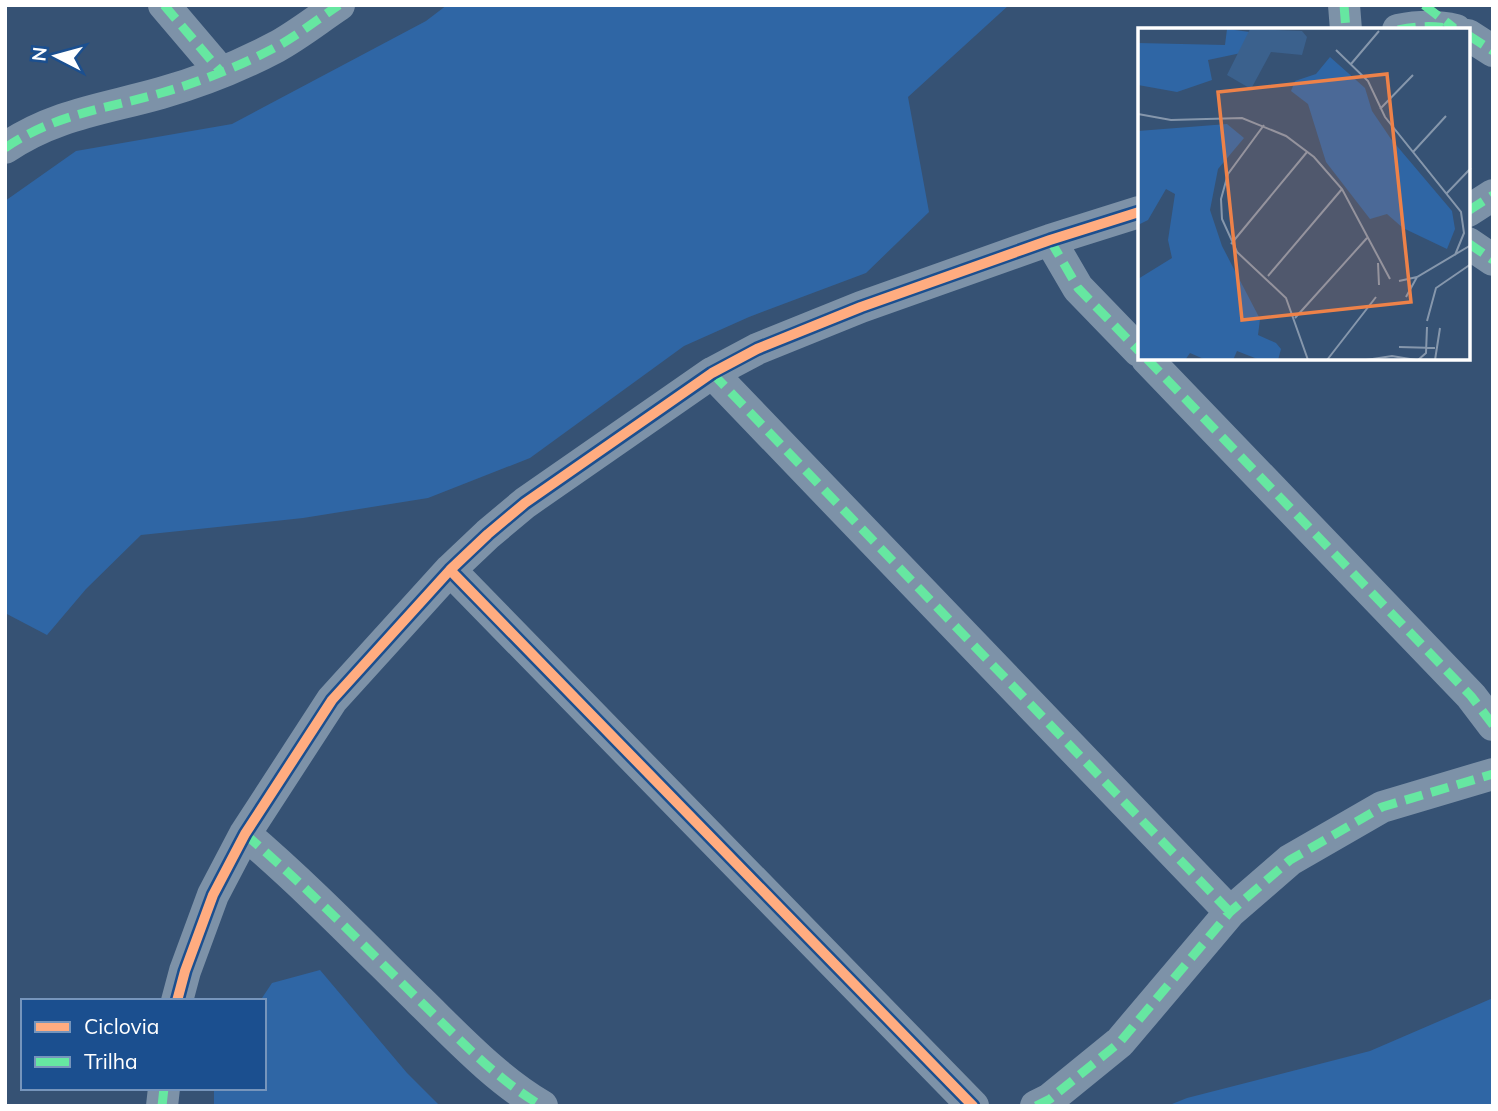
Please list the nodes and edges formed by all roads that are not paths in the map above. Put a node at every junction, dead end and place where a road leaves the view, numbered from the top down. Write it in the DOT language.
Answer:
graph roads {
  1 [pos="164,5"];
  2 [pos="339,5"];
  3 [pos="1344,5"];
  4 [pos="1424,5"];
  5 [pos="1346,28"];
  6 [pos="1408,28"];
  7 [pos="1448,28"];
  8 [pos="1454,28"];
  9 [pos="1470,36"];
  10 [pos="1493,51"];
  11 [pos="221,72"];
  12 [pos="5,148"];
  13 [pos="1493,195"];
  14 [pos="1470,210"];
  15 [pos="1138,212"];
  16 [pos="1049,240"];
  17 [pos="1470,244"];
  18 [pos="1493,260"];
  19 [pos="1138,350"];
  20 [pos="1148,360"];
  21 [pos="712,373"];
  22 [pos="450,570"];
  23 [pos="1493,725"];
  24 [pos="1493,774"];
  25 [pos="245,835"];
  26 [pos="1230,912"];
  27 [pos="178,999"];
  28 [pos="542,1106"];
  29 [pos="973,1106"];
  30 [pos="1036,1106"];
  1 -- 11 [label="street"];
  2 -- 11 [label="street"];
  3 -- 5 [label="street"];
  4 -- 8 [label="street"];
  6 -- 7 [label="street"];
  9 -- 10 [label="street"];
  11 -- 12 [label="street"];
  13 -- 14 [label="street"];
  15 -- 16 [label="street"];
  16 -- 19 [label="street"];
  16 -- 21 [label="street"];
  17 -- 18 [label="street"];
  20 -- 23 [label="street"];
  21 -- 22 [label="street"];
  21 -- 26 [label="street"];
  22 -- 25 [label="street"];
  22 -- 29 [label="street"];
  24 -- 26 [label="street"];
  25 -- 27 [label="street"];
  25 -- 28 [label="street"];
  26 -- 30 [label="street"];
}
